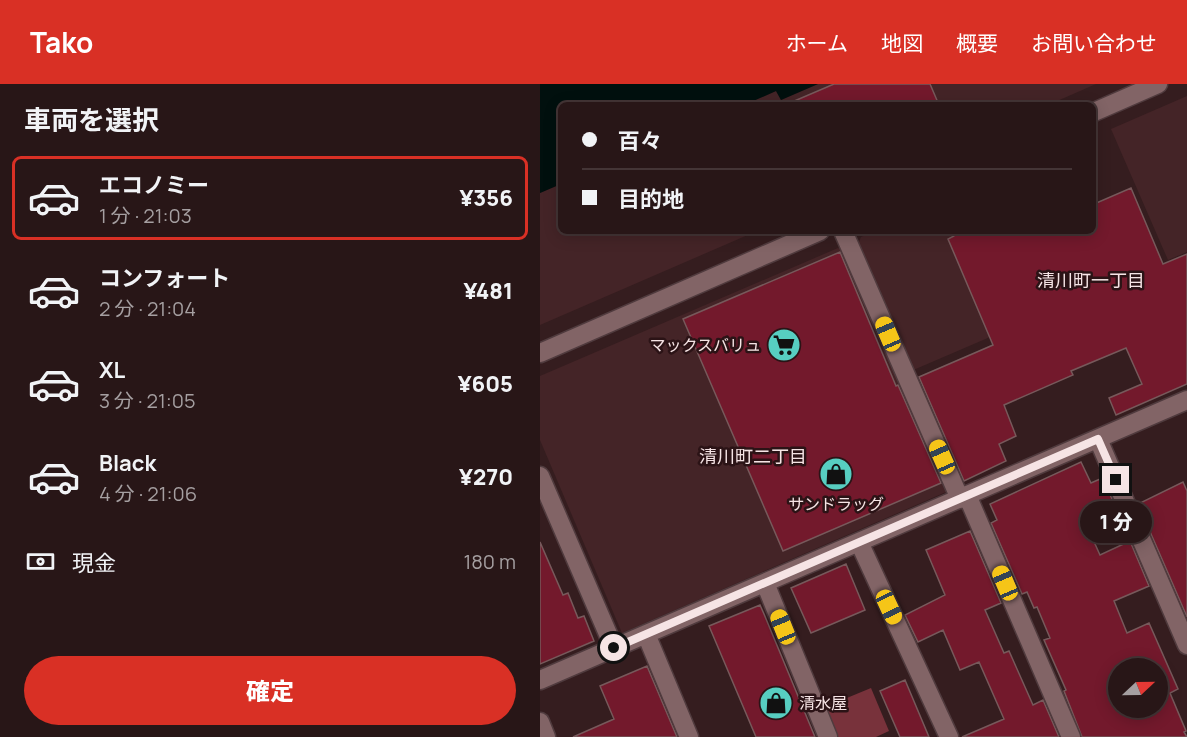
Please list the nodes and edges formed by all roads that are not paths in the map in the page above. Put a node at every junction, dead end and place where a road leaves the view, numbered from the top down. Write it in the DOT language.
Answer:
graph roads {
  1 [pos="1158,84"];
  2 [pos="1096,111"];
  3 [pos="813,234"];
  4 [pos="844,234"];
  5 [pos="540,353"];
  6 [pos="1187,400"];
  7 [pos="1098,439"];
  8 [pos="540,476"];
  9 [pos="964,497"];
  10 [pos="860,542"];
  11 [pos="765,583"];
  12 [pos="646,634"];
  13 [pos="1187,645"];
  14 [pos="614,648"];
  15 [pos="540,680"];
  16 [pos="540,722"];
  17 [pos="546,737"];
  18 [pos="688,737"];
  19 [pos="828,737"];
  20 [pos="949,737"];
  21 [pos="1071,737"];
  1 -- 2 [label="street"];
  3 -- 5 [label="street"];
  4 -- 9 [label="street"];
  6 -- 7 [label="street"];
  7 -- 9 [label="street"];
  7 -- 13 [label="street"];
  8 -- 14 [label="street"];
  9 -- 10 [label="street"];
  9 -- 21 [label="street"];
  10 -- 11 [label="street"];
  10 -- 20 [label="street"];
  11 -- 12 [label="street"];
  11 -- 19 [label="street"];
  12 -- 14 [label="street"];
  12 -- 18 [label="street"];
  14 -- 15 [label="street"];
  16 -- 17 [label="street"];
}
